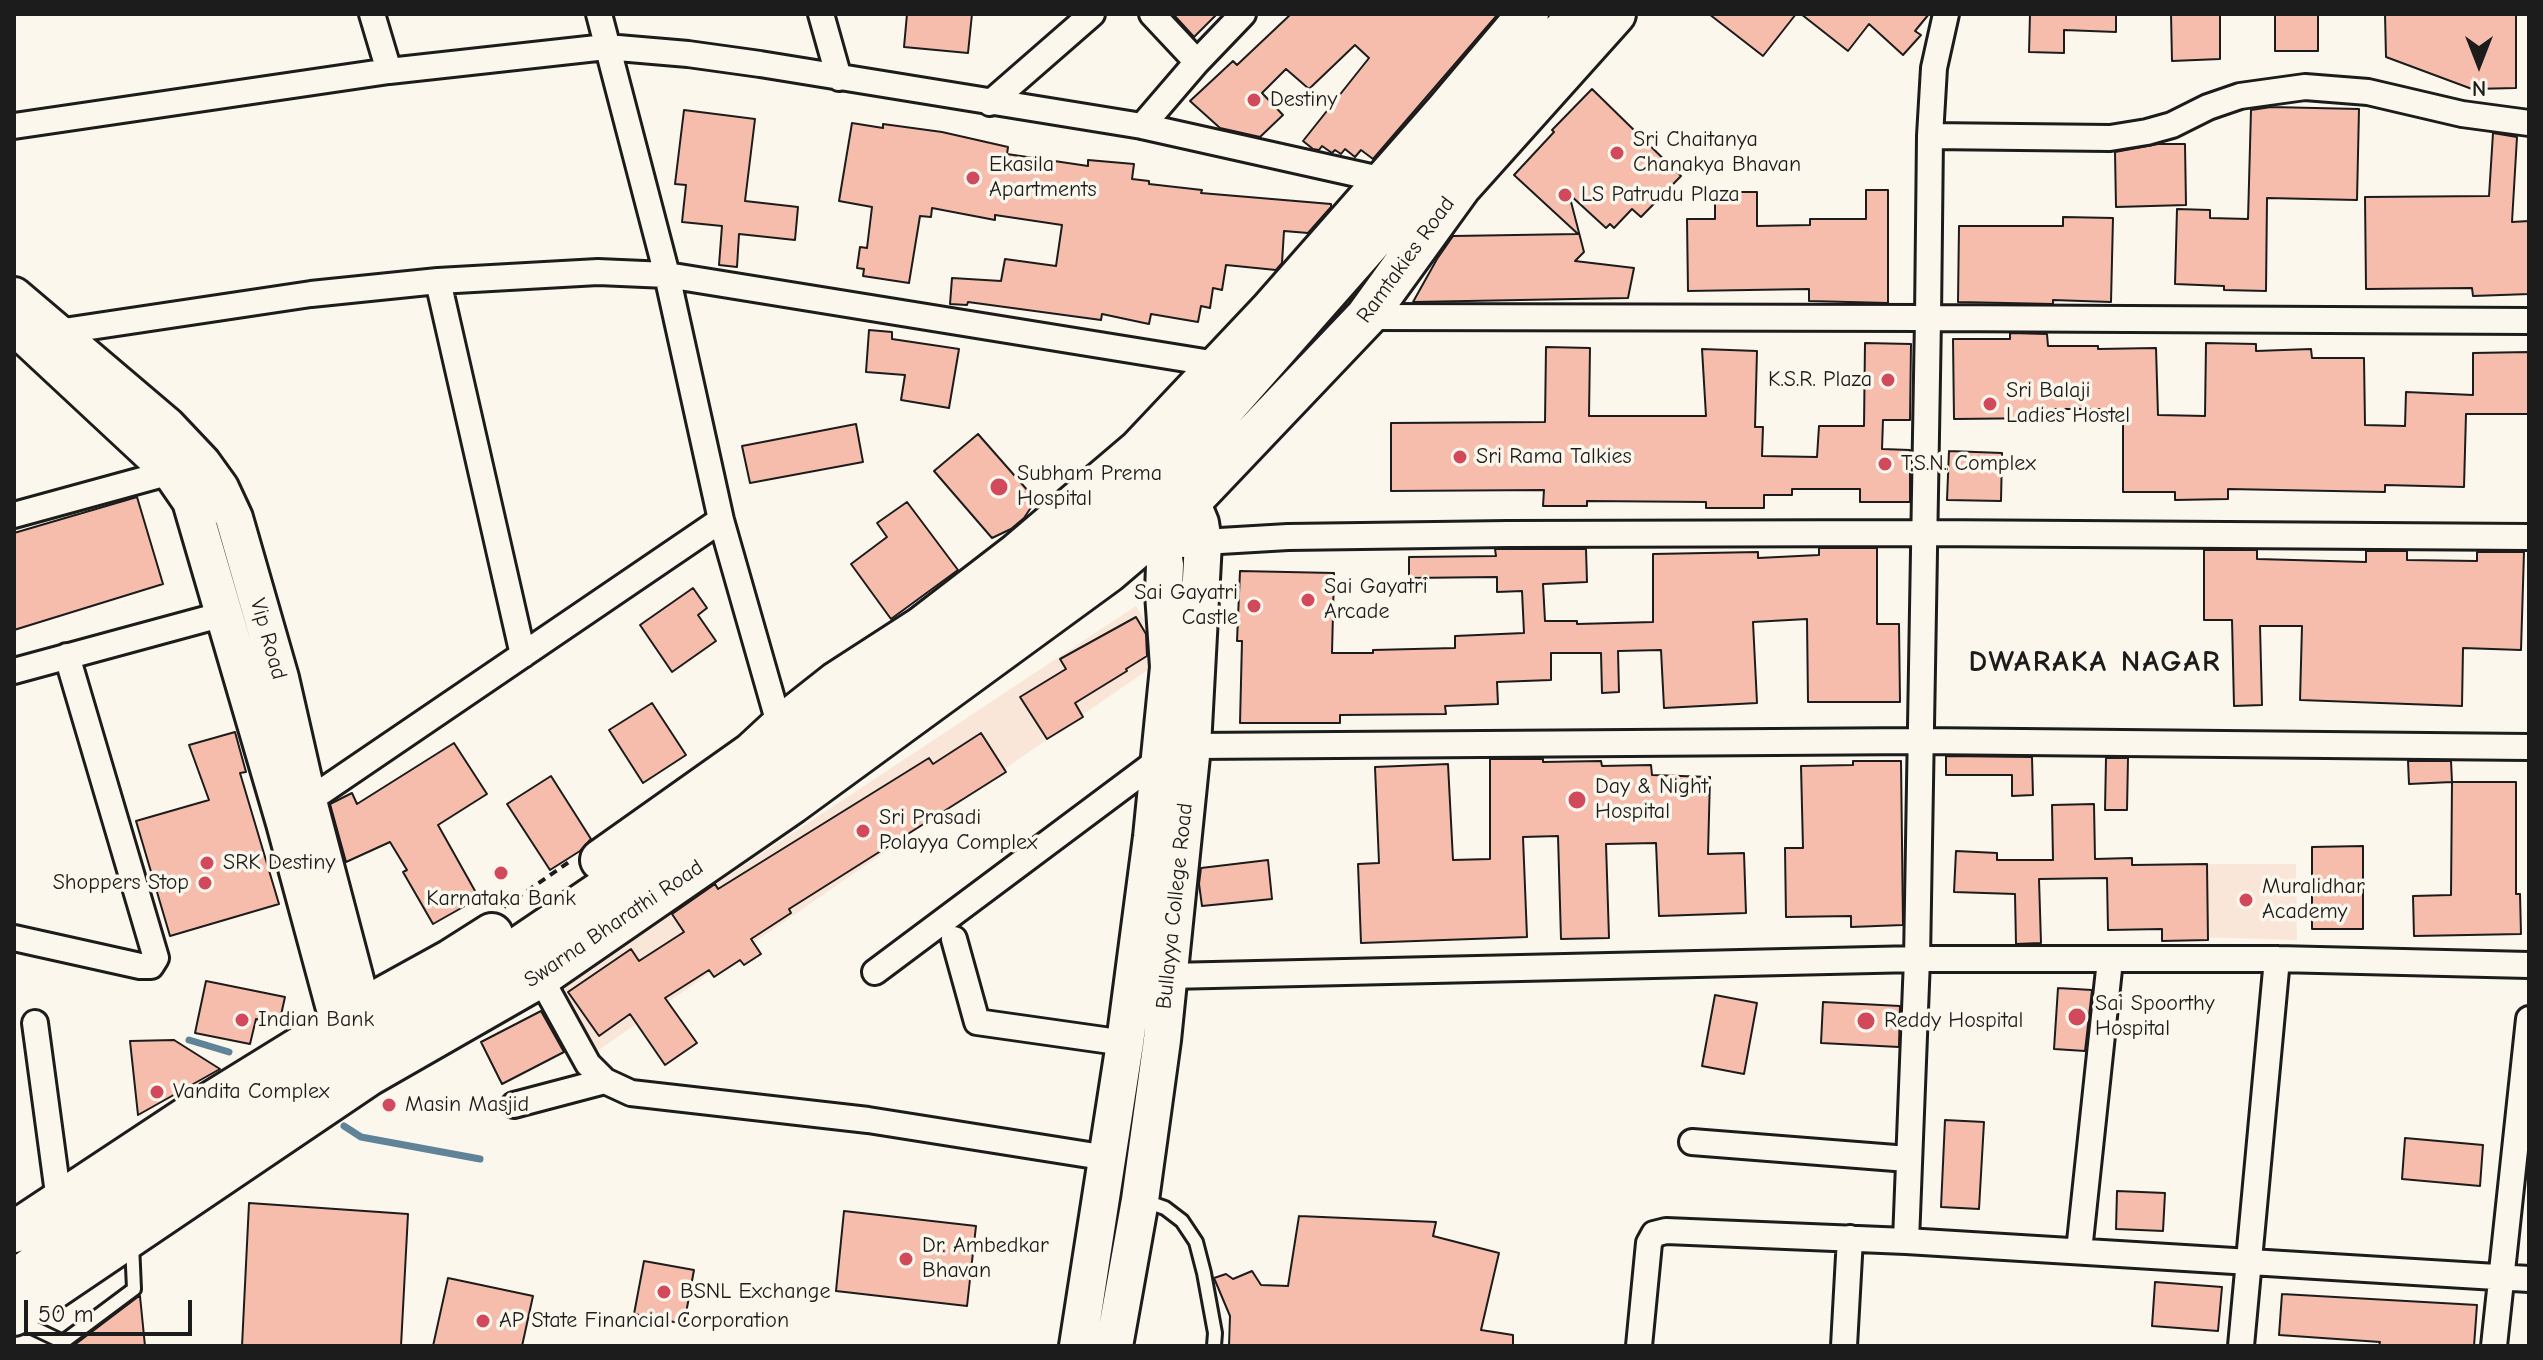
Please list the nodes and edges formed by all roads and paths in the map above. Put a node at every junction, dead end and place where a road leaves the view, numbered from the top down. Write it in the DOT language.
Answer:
graph roads {
  1 [pos="372,14"];
  2 [pos="599,14"];
  3 [pos="821,14"];
  4 [pos="1092,14"];
  5 [pos="1152,14"];
  6 [pos="1243,14"];
  7 [pos="1528,14"];
  8 [pos="1580,14"];
  9 [pos="1615,14"];
  10 [pos="1946,14"];
  11 [pos="606,47"];
  12 [pos="1197,62"];
  13 [pos="389,71"];
  14 [pos="839,78"];
  15 [pos="990,103"];
  16 [pos="2529,123"];
  17 [pos="14,126"];
  18 [pos="1142,126"];
  19 [pos="1930,136"];
  20 [pos="1384,180"];
  21 [pos="667,275"];
  22 [pos="438,281"];
  23 [pos="14,296"];
  24 [pos="1366,317"];
  25 [pos="1928,318"];
  26 [pos="2529,321"];
  27 [pos="28,334"];
  28 [pos="1217,364"];
  29 [pos="171,472"];
  30 [pos="1179,487"];
  31 [pos="14,515"];
  32 [pos="721,520"];
  33 [pos="1152,526"];
  34 [pos="1925,533"];
  35 [pos="2529,537"];
  36 [pos="1203,542"];
  37 [pos="224,614"];
  38 [pos="523,655"];
  39 [pos="67,656"];
  40 [pos="14,671"];
  41 [pos="780,727"];
  42 [pos="1920,741"];
  43 [pos="2529,747"];
  44 [pos="1176,752"];
  45 [pos="308,801"];
  46 [pos="14,938"];
  47 [pos="954,939"];
  48 [pos="1917,959"];
  49 [pos="2277,959"];
  50 [pos="2110,960"];
  51 [pos="2529,965"];
  52 [pos="875,972"];
  53 [pos="1169,976"];
  54 [pos="540,977"];
  55 [pos="2529,1019"];
  56 [pos="35,1023"];
  57 [pos="366,1041"];
  58 [pos="1125,1043"];
  59 [pos="605,1081"];
  60 [pos="514,1105"];
  61 [pos="1692,1142"];
  62 [pos="1108,1158"];
  63 [pos="1908,1159"];
  64 [pos="1140,1200"];
  65 [pos="59,1201"];
  66 [pos="14,1232"];
  67 [pos="1850,1238"];
  68 [pos="1906,1241"];
  69 [pos="2079,1251"];
  70 [pos="2248,1260"];
  71 [pos="2501,1276"];
  72 [pos="2529,1279"];
  73 [pos="14,1281"];
  74 [pos="14,1317"];
  75 [pos="1078,1346"];
  76 [pos="1114,1346"];
  77 [pos="1214,1346"];
  78 [pos="1639,1346"];
  79 [pos="1844,1346"];
  80 [pos="2241,1346"];
  81 [pos="2494,1346"];
  1 -- 13 [label="street"];
  2 -- 11 [label="street"];
  3 -- 14 [label="street"];
  4 -- 15 [label="street"];
  5 -- 12 [label="street"];
  6 -- 12 [label="street"];
  7 -- 20 [label="main road"];
  8 -- 30 [label="main road"];
  9 -- 24 [label="main road, Ramtakies Road"];
  10 -- 19 [label="street"];
  11 -- 13 [label="street"];
  11 -- 14 [label="street"];
  11 -- 21 [label="street"];
  12 -- 18 [label="street"];
  13 -- 17 [label="street"];
  14 -- 15 [label="street"];
  15 -- 18 [label="street"];
  16 -- 19 [label="street"];
  18 -- 20 [label="street"];
  19 -- 25 [label="street"];
  20 -- 28 [label="main road"];
  21 -- 22 [label="street"];
  21 -- 28 [label="street"];
  21 -- 32 [label="street"];
  22 -- 27 [label="street"];
  22 -- 38 [label="street"];
  23 -- 27 [label="main road, Vip Road"];
  24 -- 25 [label="street"];
  24 -- 30 [label="main road, Ramtakies Road"];
  25 -- 26 [label="street"];
  25 -- 34 [label="street"];
  27 -- 29 [label="main road, Vip Road"];
  27 -- 45 [label="main road, Vip Road"];
  28 -- 41 [label="main road"];
  29 -- 31 [label="street"];
  29 -- 37 [label="main road, Vip Road"];
  30 -- 33 [label="main road, Swarna Bharathi Road"];
  30 -- 36 [label="main road, Bullayya College Road"];
  32 -- 38 [label="street"];
  32 -- 41 [label="street"];
  33 -- 36 [label="street"];
  33 -- 44 [label="main road, Bullayya College Road"];
  33 -- 54 [label="main road, Swarna Bharathi Road"];
  33 -- 57 [label="main road"];
  34 -- 35 [label="street"];
  34 -- 36 [label="street"];
  34 -- 42 [label="street"];
  36 -- 44 [label="main road, Bullayya College Road"];
  37 -- 39 [label="street"];
  37 -- 57 [label="main road, Vip Road"];
  38 -- 45 [label="street"];
  39 -- 40 [label="street"];
  39 -- 46 [label="street"];
  41 -- 57 [label="main road"];
  42 -- 43 [label="street"];
  42 -- 44 [label="street"];
  42 -- 48 [label="street"];
  44 -- 52 [label="street"];
  44 -- 53 [label="main road, Bullayya College Road"];
  44 -- 58 [label="main road, Bullayya College Road"];
  45 -- 57 [label="main road, Vip Road"];
  47 -- 58 [label="street"];
  48 -- 50 [label="street"];
  48 -- 53 [label="street"];
  48 -- 63 [label="street"];
  49 -- 50 [label="street"];
  49 -- 51 [label="street"];
  49 -- 70 [label="street"];
  50 -- 69 [label="street"];
  53 -- 64 [label="main road, Bullayya College Road"];
  54 -- 57 [label="main road, Swarna Bharathi Road"];
  54 -- 59 [label="street"];
  55 -- 71 [label="street"];
  56 -- 65 [label="street"];
  57 -- 65 [label="main road"];
  57 -- 73 [label="main road"];
  57 -- 74 [label="main road, Swarna Bharathi Road"];
  58 -- 62 [label="main road, Bullayya College Road"];
  59 -- 60 [label="street"];
  59 -- 62 [label="street"];
  61 -- 63 [label="street"];
  62 -- 75 [label="main road, Bullayya College Road"];
  63 -- 68 [label="street"];
  64 -- 76 [label="main road, Bullayya College Road"];
  64 -- 77 [label="lane"];
  65 -- 66 [label="main road"];
  67 -- 68 [label="street"];
  67 -- 78 [label="street"];
  67 -- 79 [label="street"];
  68 -- 69 [label="street"];
  69 -- 70 [label="street"];
  70 -- 71 [label="street"];
  70 -- 80 [label="street"];
  71 -- 72 [label="street"];
  71 -- 81 [label="street"];
}
